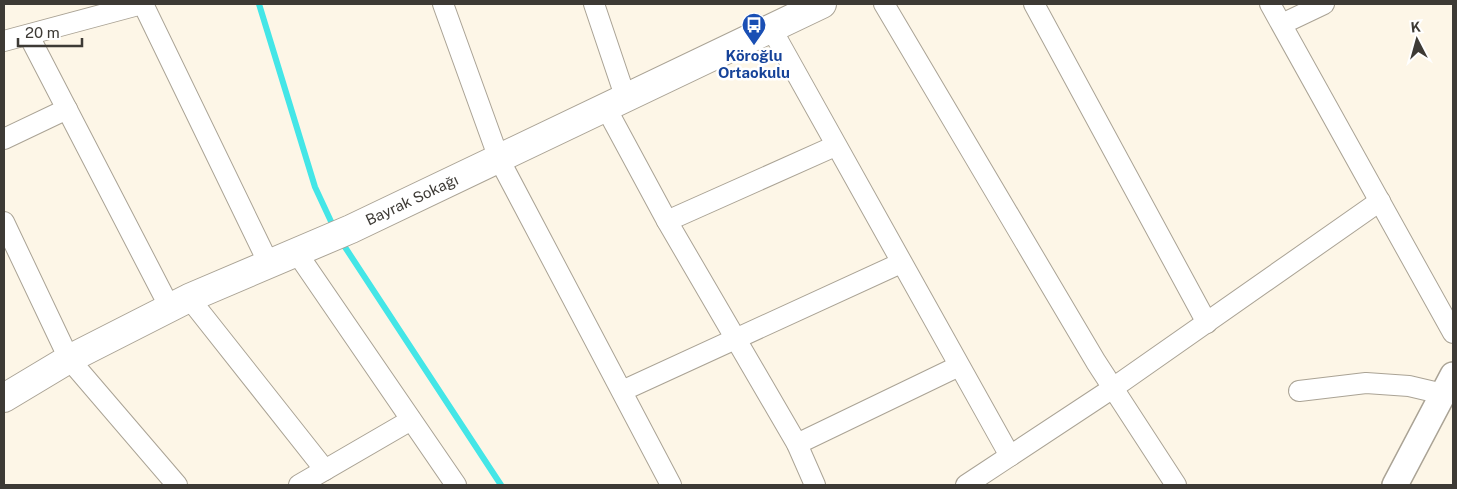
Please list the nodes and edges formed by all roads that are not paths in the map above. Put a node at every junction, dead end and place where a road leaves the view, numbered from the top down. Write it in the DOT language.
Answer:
graph roads {
  1 [pos="142,4"];
  2 [pos="443,4"];
  3 [pos="594,4"];
  4 [pos="822,4"];
  5 [pos="884,4"];
  6 [pos="1034,4"];
  7 [pos="1270,4"];
  8 [pos="1324,4"];
  9 [pos="1282,24"];
  10 [pos="771,28"];
  11 [pos="29,36"];
  12 [pos="4,41"];
  13 [pos="616,104"];
  14 [pos="66,109"];
  15 [pos="4,139"];
  16 [pos="835,146"];
  17 [pos="499,159"];
  18 [pos="1380,201"];
  19 [pos="667,221"];
  20 [pos="4,222"];
  21 [pos="297,253"];
  22 [pos="268,262"];
  23 [pos="901,263"];
  24 [pos="180,303"];
  25 [pos="1207,323"];
  26 [pos="1453,333"];
  27 [pos="735,338"];
  28 [pos="69,359"];
  29 [pos="960,366"];
  30 [pos="1448,384"];
  31 [pos="1113,388"];
  32 [pos="622,390"];
  33 [pos="1299,392"];
  34 [pos="4,398"];
  35 [pos="411,420"];
  36 [pos="796,444"];
  37 [pos="1010,456"];
  38 [pos="325,470"];
  39 [pos="1171,484"];
  40 [pos="177,485"];
  41 [pos="299,485"];
  42 [pos="456,485"];
  43 [pos="671,485"];
  44 [pos="815,485"];
  45 [pos="966,485"];
  46 [pos="1395,485"];
  1 -- 11 [label="street"];
  1 -- 22 [label="street"];
  2 -- 17 [label="street"];
  3 -- 13 [label="street"];
  4 -- 10 [label="main road, Bayrak Sokağı"];
  5 -- 31 [label="street"];
  6 -- 25 [label="street"];
  7 -- 9 [label="street"];
  8 -- 9 [label="street"];
  9 -- 18 [label="street"];
  10 -- 13 [label="main road, Bayrak Sokağı"];
  10 -- 16 [label="street"];
  11 -- 12 [label="street"];
  11 -- 14 [label="street"];
  13 -- 17 [label="main road, Bayrak Sokağı"];
  13 -- 19 [label="street"];
  14 -- 15 [label="street"];
  14 -- 24 [label="street"];
  16 -- 19 [label="street"];
  16 -- 23 [label="street"];
  17 -- 21 [label="main road, Bayrak Sokağı"];
  17 -- 32 [label="street"];
  18 -- 25 [label="street"];
  18 -- 26 [label="street"];
  19 -- 27 [label="street"];
  20 -- 28 [label="street"];
  21 -- 22 [label="main road, Bayrak Sokağı"];
  21 -- 35 [label="street"];
  22 -- 24 [label="main road, Bayrak Sokağı"];
  23 -- 27 [label="street"];
  23 -- 29 [label="street"];
  24 -- 28 [label="main road, Bayrak Sokağı"];
  24 -- 38 [label="street"];
  25 -- 31 [label="street"];
  27 -- 32 [label="street"];
  27 -- 36 [label="street"];
  28 -- 34 [label="main road, Bayrak Sokağı"];
  28 -- 40 [label="street"];
  29 -- 36 [label="street"];
  29 -- 37 [label="street"];
  30 -- 33 [label="street"];
  30 -- 46 [label="street"];
  31 -- 37 [label="street"];
  31 -- 39 [label="street"];
  32 -- 43 [label="street"];
  35 -- 38 [label="street"];
  35 -- 42 [label="street"];
  36 -- 44 [label="street"];
  37 -- 45 [label="street"];
  38 -- 41 [label="street"];
}
